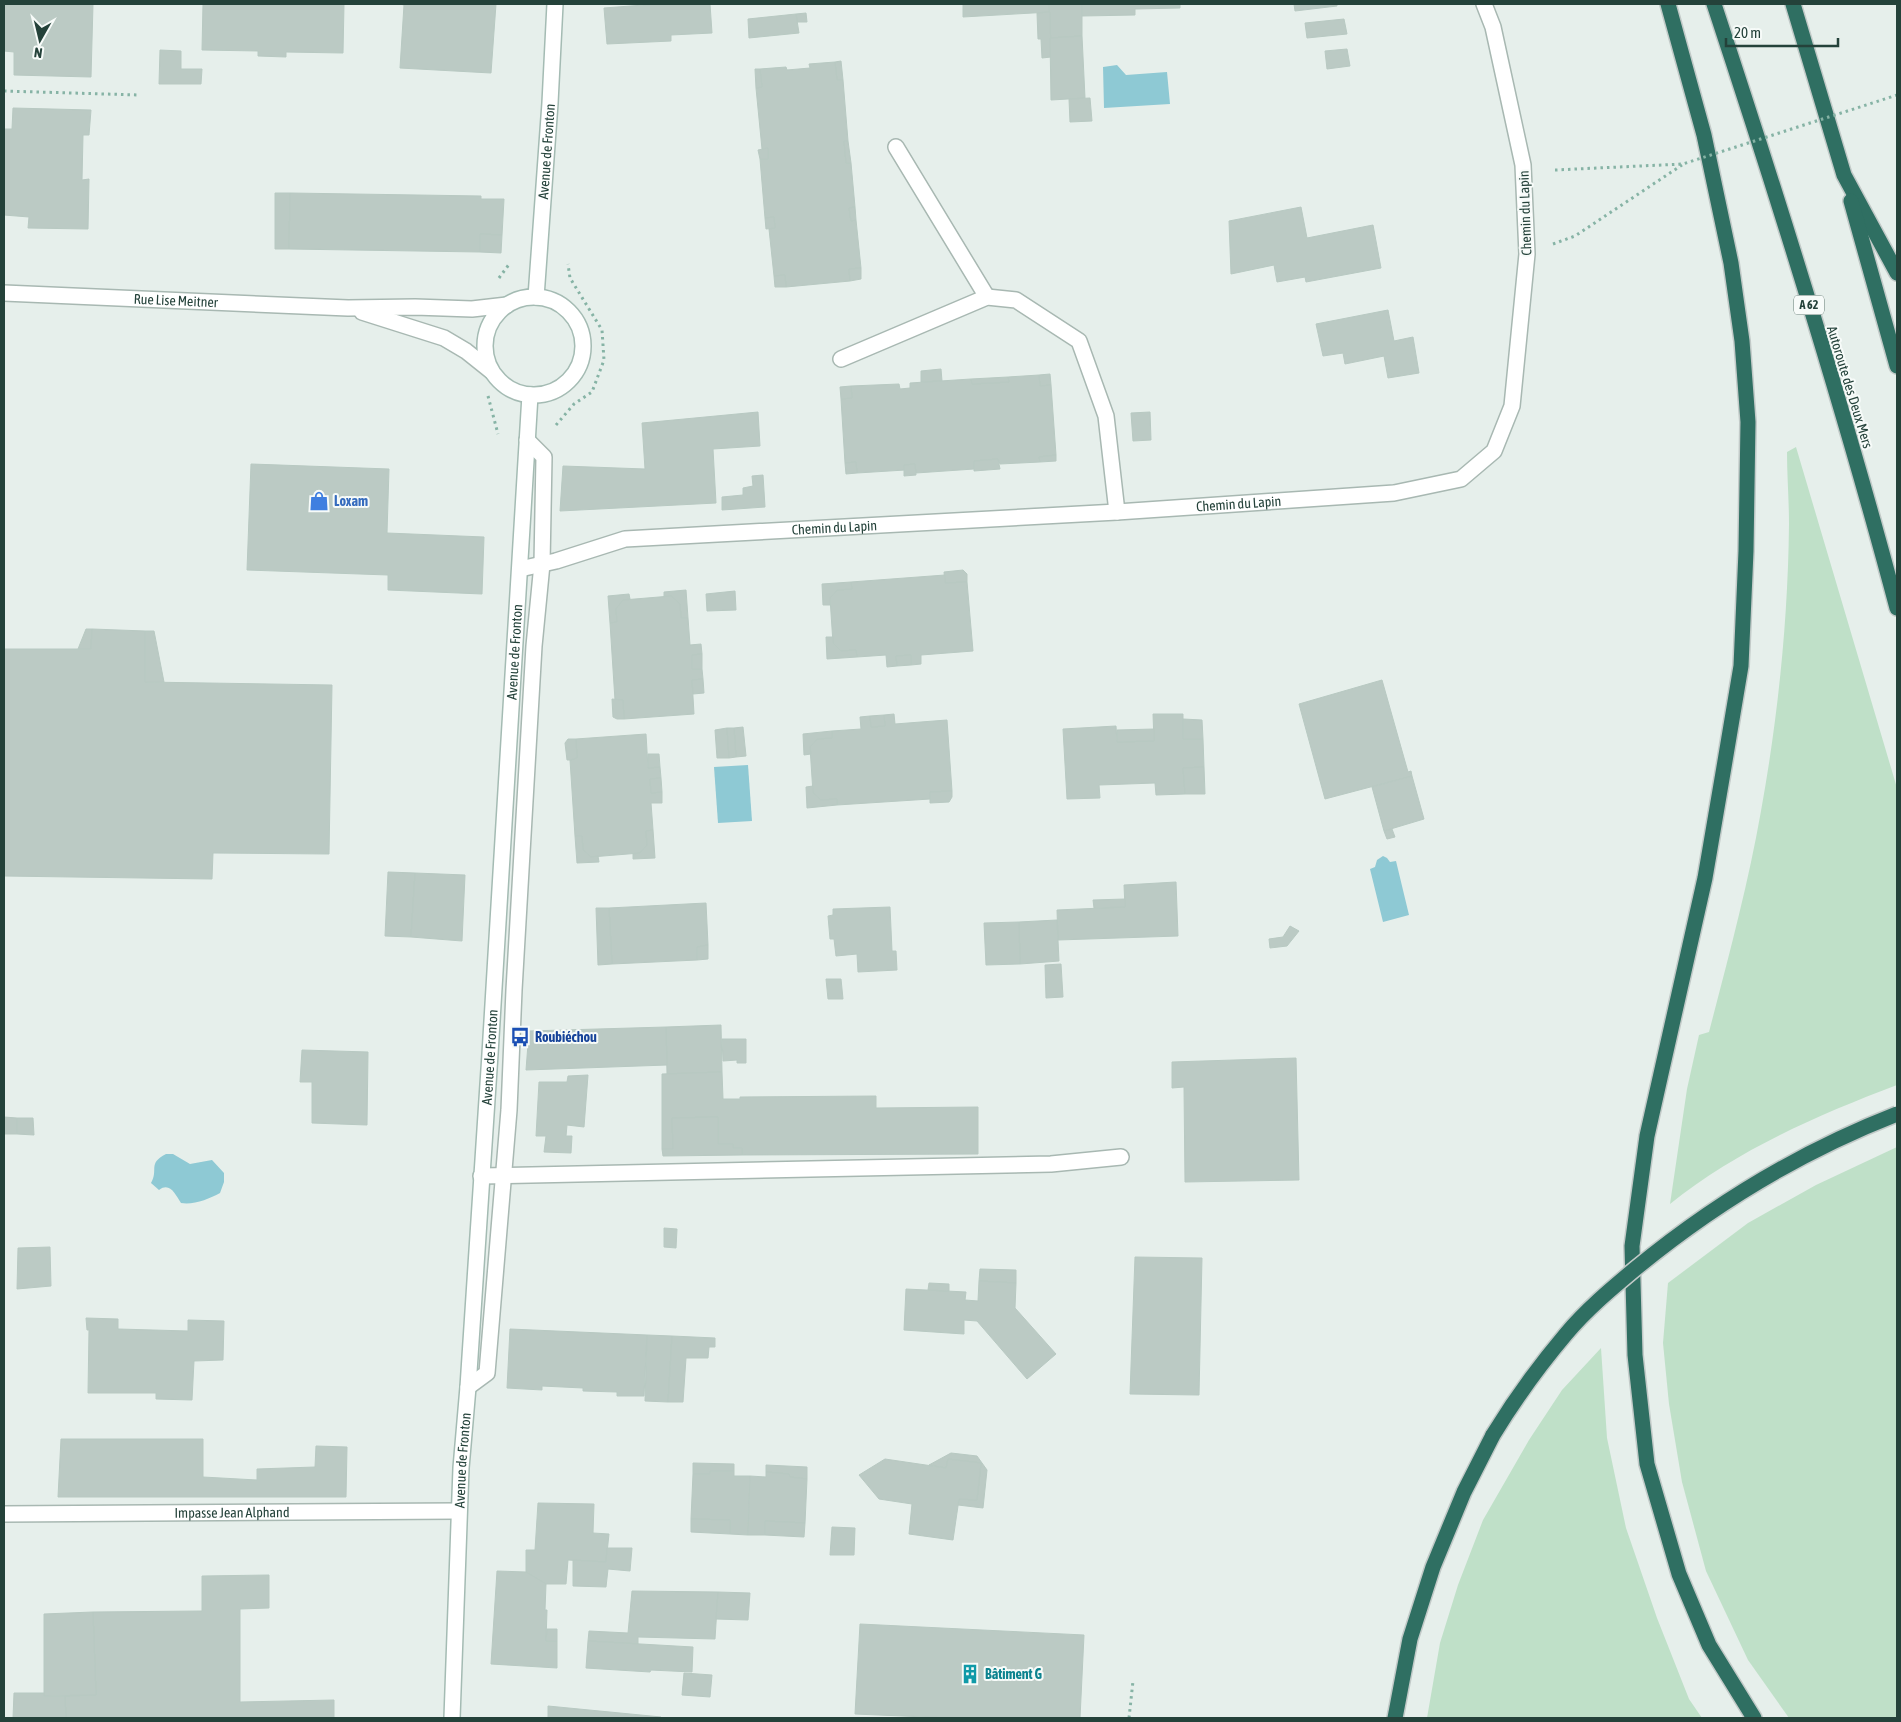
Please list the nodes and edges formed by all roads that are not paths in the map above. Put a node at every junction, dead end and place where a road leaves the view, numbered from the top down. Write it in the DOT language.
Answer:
graph roads {
  1 [pos="555,4"];
  2 [pos="1484,4"];
  3 [pos="1668,4"];
  4 [pos="1714,4"];
  5 [pos="1793,4"];
  6 [pos="896,148"];
  7 [pos="1844,175"];
  8 [pos="1897,273"];
  9 [pos="4,293"];
  10 [pos="536,297"];
  11 [pos="987,298"];
  12 [pos="506,305"];
  13 [pos="348,308"];
  14 [pos="841,359"];
  15 [pos="1897,366"];
  16 [pos="491,371"];
  17 [pos="530,395"];
  18 [pos="527,440"];
  19 [pos="1117,512"];
  20 [pos="542,564"];
  21 [pos="520,569"];
  22 [pos="1897,608"];
  23 [pos="1897,1114"];
  24 [pos="1121,1157"];
  25 [pos="482,1176"];
  26 [pos="504,1176"];
  27 [pos="468,1387"];
  28 [pos="458,1511"];
  29 [pos="4,1514"];
  30 [pos="452,1718"];
  31 [pos="1396,1718"];
  32 [pos="1754,1718"];
  1 -- 10 [label="street, Avenue de Fronton"];
  2 -- 19 [label="street, Chemin du Lapin"];
  3 -- 32 [label="highway"];
  4 -- 22 [label="highway, Autoroute des Deux Mers / A 62"];
  5 -- 7 [label="highway"];
  6 -- 11 [label="street"];
  7 -- 8 [label="highway"];
  7 -- 15 [label="highway"];
  9 -- 13 [label="street, Rue Lise Meitner"];
  10 -- 12 [label="street"];
  10 -- 17 [label="street"];
  11 -- 14 [label="street"];
  11 -- 19 [label="street"];
  12 -- 13 [label="street, Rue Lise Meitner"];
  12 -- 16 [label="street"];
  13 -- 16 [label="street, Rue Lise Meitner"];
  16 -- 17 [label="street"];
  17 -- 18 [label="street, Avenue de Fronton"];
  18 -- 20 [label="street"];
  18 -- 21 [label="street, Avenue de Fronton"];
  19 -- 20 [label="street, Chemin du Lapin"];
  20 -- 21 [label="street, Chemin du Lapin"];
  20 -- 26 [label="street"];
  21 -- 25 [label="street, Avenue de Fronton"];
  23 -- 31 [label="highway, bridge"];
  24 -- 26 [label="street"];
  25 -- 26 [label="street"];
  25 -- 27 [label="street, Avenue de Fronton"];
  26 -- 27 [label="street"];
  27 -- 28 [label="street, Avenue de Fronton"];
  28 -- 29 [label="street, Impasse Jean Alphand"];
  28 -- 30 [label="street, Avenue de Fronton"];
}
